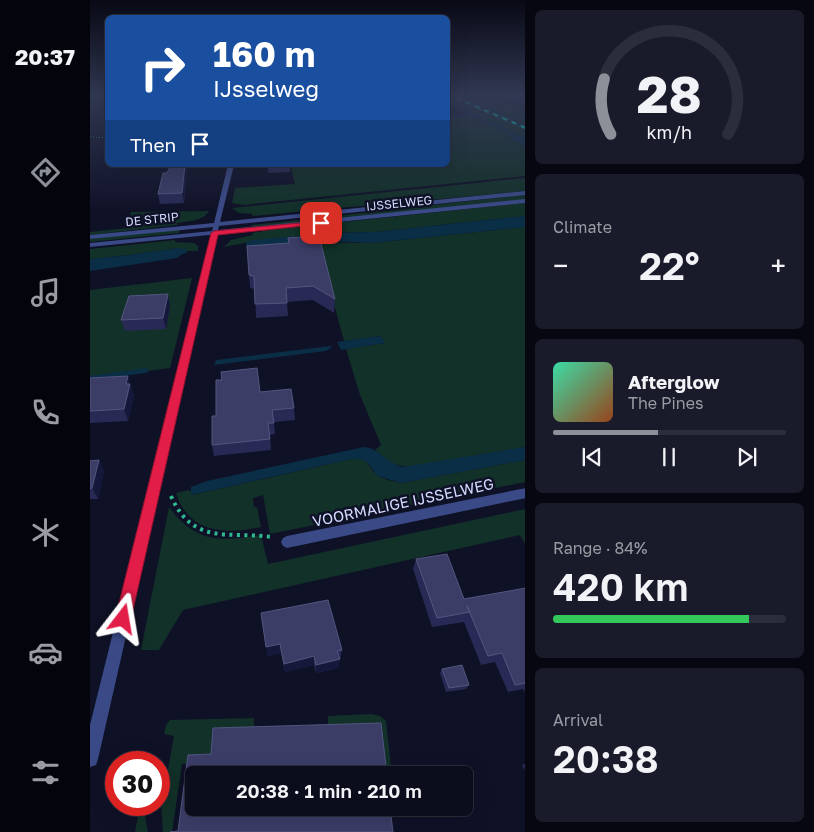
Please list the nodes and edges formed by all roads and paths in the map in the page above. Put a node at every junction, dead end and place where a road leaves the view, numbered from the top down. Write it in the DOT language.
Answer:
graph roads {
  1 [pos="90,137"];
  2 [pos="105,138"];
  3 [pos="230,167"];
  4 [pos="525,193"];
  5 [pos="525,201"];
  6 [pos="216,224"];
  7 [pos="214,233"];
  8 [pos="90,237"];
  9 [pos="90,245"];
  10 [pos="160,463"];
  11 [pos="525,493"];
  12 [pos="287,542"];
  13 [pos="90,759"];
  1 -- 2 [label="path"];
  3 -- 6 [label="street"];
  4 -- 6 [label="street, IJSSELWEG"];
  5 -- 7 [label="street, IJSSELWEG"];
  6 -- 7 [label="street"];
  6 -- 8 [label="street, DE STRIP"];
  7 -- 9 [label="street, DE STRIP"];
  7 -- 10 [label="street"];
  10 -- 12 [label="path"];
  10 -- 13 [label="street"];
  11 -- 12 [label="street, VOORMALIGE IJSSELWEG"];
}
